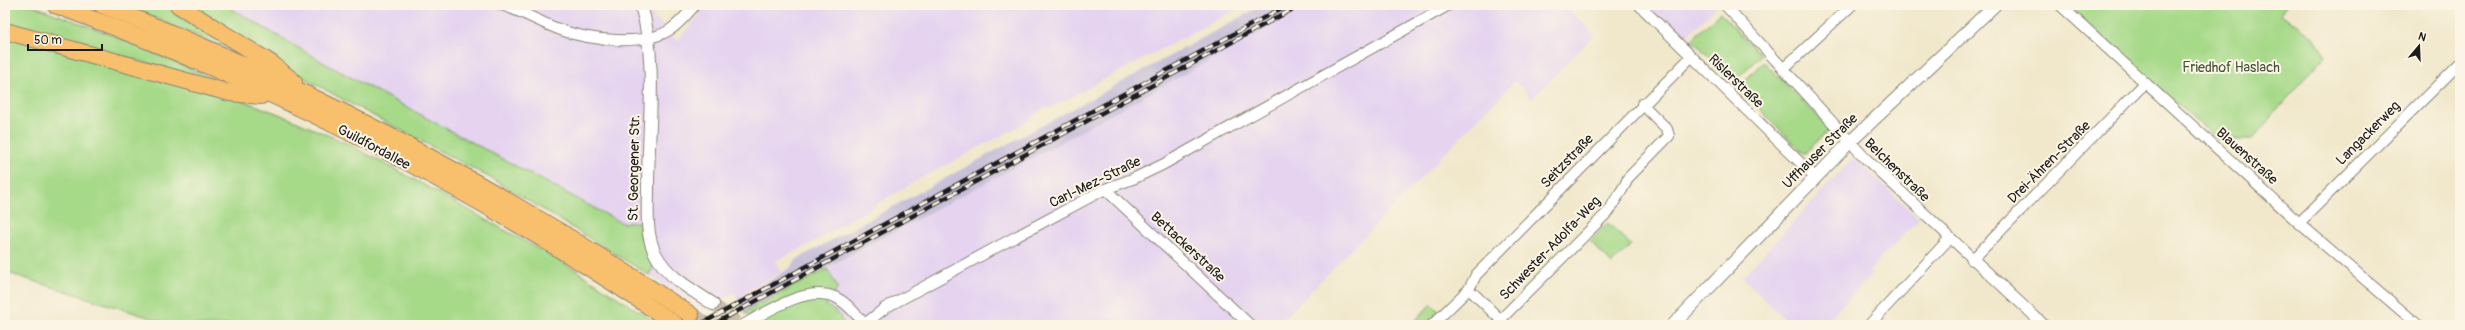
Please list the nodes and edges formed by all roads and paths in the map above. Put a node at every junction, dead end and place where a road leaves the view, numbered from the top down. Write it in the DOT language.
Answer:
graph roads {
  1 [pos="55,5"];
  2 [pos="102,5"];
  3 [pos="178,5"];
  4 [pos="501,5"];
  5 [pos="641,5"];
  6 [pos="695,5"];
  7 [pos="1448,5"];
  8 [pos="1639,5"];
  9 [pos="1725,5"];
  10 [pos="1852,5"];
  11 [pos="1996,5"];
  12 [pos="2060,5"];
  13 [pos="5,31"];
  14 [pos="648,37"];
  15 [pos="1691,57"];
  16 [pos="2460,64"];
  17 [pos="1783,69"];
  18 [pos="2145,83"];
  19 [pos="275,97"];
  20 [pos="312,97"];
  21 [pos="1642,104"];
  22 [pos="1849,142"];
  23 [pos="1815,177"];
  24 [pos="1105,189"];
  25 [pos="2299,223"];
  26 [pos="1949,239"];
  27 [pos="1972,260"];
  28 [pos="1469,289"];
  29 [pos="713,304"];
  30 [pos="691,315"];
  31 [pos="1503,322"];
  32 [pos="675,324"];
  33 [pos="743,325"];
  34 [pos="865,325"];
  35 [pos="1250,325"];
  36 [pos="1432,325"];
  37 [pos="1673,325"];
  38 [pos="1869,325"];
  39 [pos="2044,325"];
  40 [pos="2418,325"];
  1 -- 19 [label="highway, Guildfordallee"];
  2 -- 20 [label="highway, Guildfordallee"];
  3 -- 20 [label="highway"];
  4 -- 14 [label="street"];
  5 -- 14 [label="street, St. Georgener Str."];
  6 -- 14 [label="street"];
  7 -- 24 [label="street, Carl-Mez-Straße"];
  8 -- 15 [label="street, Rislerstraße"];
  9 -- 17 [label="street, Belchenstraße"];
  10 -- 17 [label="street"];
  11 -- 22 [label="street, Uffhauser Straße"];
  12 -- 18 [label="street, Blauenstraße"];
  13 -- 19 [label="highway"];
  14 -- 29 [label="street, St. Georgener Str."];
  15 -- 21 [label="street, Seitzstraße"];
  15 -- 23 [label="street, Rislerstraße"];
  16 -- 25 [label="street, Langackerweg"];
  17 -- 22 [label="street, Belchenstraße"];
  18 -- 25 [label="street, Blauenstraße"];
  18 -- 27 [label="street, Drei-Ähren-Straße"];
  19 -- 32 [label="highway, Guildfordallee"];
  20 -- 30 [label="highway, Guildfordallee"];
  21 -- 28 [label="street, Seitzstraße"];
  21 -- 31 [label="street, Schwester-Adolfa-Weg"];
  22 -- 23 [label="street, Uffhauser Straße"];
  22 -- 26 [label="street, Belchenstraße"];
  23 -- 37 [label="street, Uffhauser Straße"];
  24 -- 34 [label="street, Carl-Mez-Straße"];
  24 -- 35 [label="street, Bettackerstraße"];
  25 -- 40 [label="street, Blauenstraße"];
  26 -- 27 [label="street, Belchenstraße"];
  26 -- 38 [label="street"];
  27 -- 39 [label="street, Belchenstraße"];
  28 -- 31 [label="street"];
  28 -- 36 [label="street, Seitzstraße"];
  33 -- 34 [label="street, Carl-Mez-Straße"];
}
